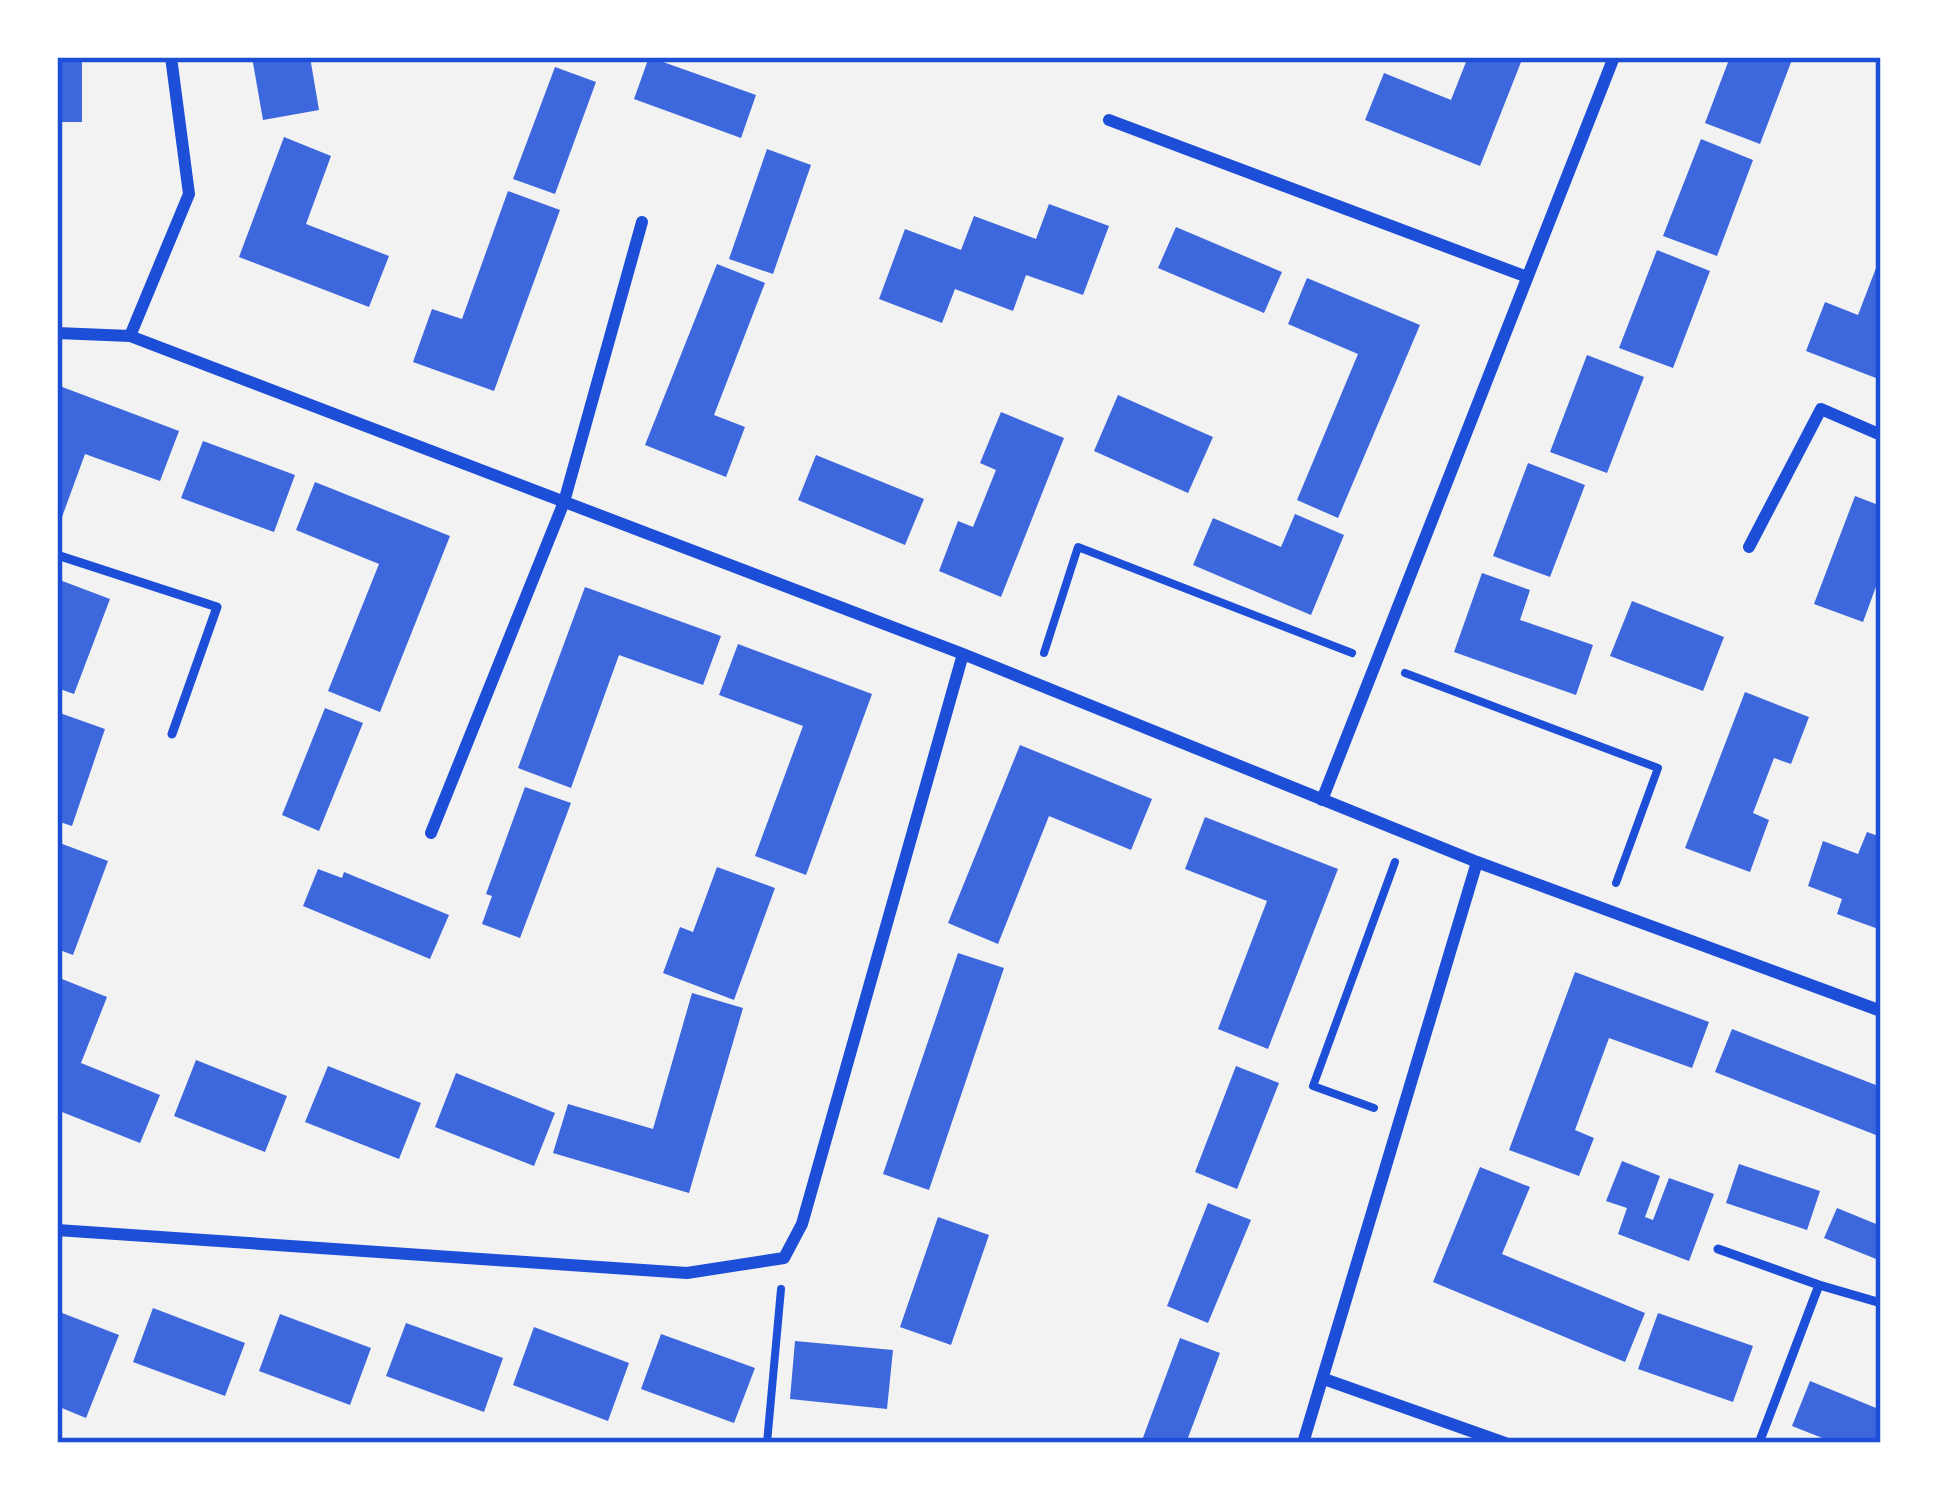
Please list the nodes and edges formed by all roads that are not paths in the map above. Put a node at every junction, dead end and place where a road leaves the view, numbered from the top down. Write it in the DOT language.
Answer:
graph roads {
  1 [pos="172,57"];
  2 [pos="1614,57"];
  3 [pos="1109,120"];
  4 [pos="642,222"];
  5 [pos="1527,277"];
  6 [pos="57,333"];
  7 [pos="130,336"];
  8 [pos="1881,435"];
  9 [pos="564,502"];
  10 [pos="1750,548"];
  11 [pos="57,555"];
  12 [pos="963,654"];
  13 [pos="172,734"];
  14 [pos="1322,800"];
  15 [pos="431,833"];
  16 [pos="1477,862"];
  17 [pos="1881,1011"];
  18 [pos="57,1230"];
  19 [pos="1718,1250"];
  20 [pos="1819,1285"];
  21 [pos="1881,1303"];
  22 [pos="1324,1379"];
  23 [pos="1303,1443"];
  24 [pos="1505,1443"];
  25 [pos="1759,1443"];
  1 -- 7 [label="street"];
  2 -- 5 [label="street"];
  3 -- 5 [label="street"];
  4 -- 9 [label="street"];
  5 -- 14 [label="street"];
  6 -- 7 [label="street"];
  7 -- 9 [label="street"];
  8 -- 10 [label="street"];
  9 -- 12 [label="street"];
  9 -- 15 [label="street"];
  11 -- 13 [label="lane"];
  12 -- 14 [label="street"];
  12 -- 18 [label="street"];
  14 -- 16 [label="street"];
  16 -- 17 [label="street"];
  16 -- 22 [label="street"];
  19 -- 20 [label="lane"];
  20 -- 21 [label="lane"];
  20 -- 25 [label="lane"];
  22 -- 23 [label="street"];
  22 -- 24 [label="street"];
}
